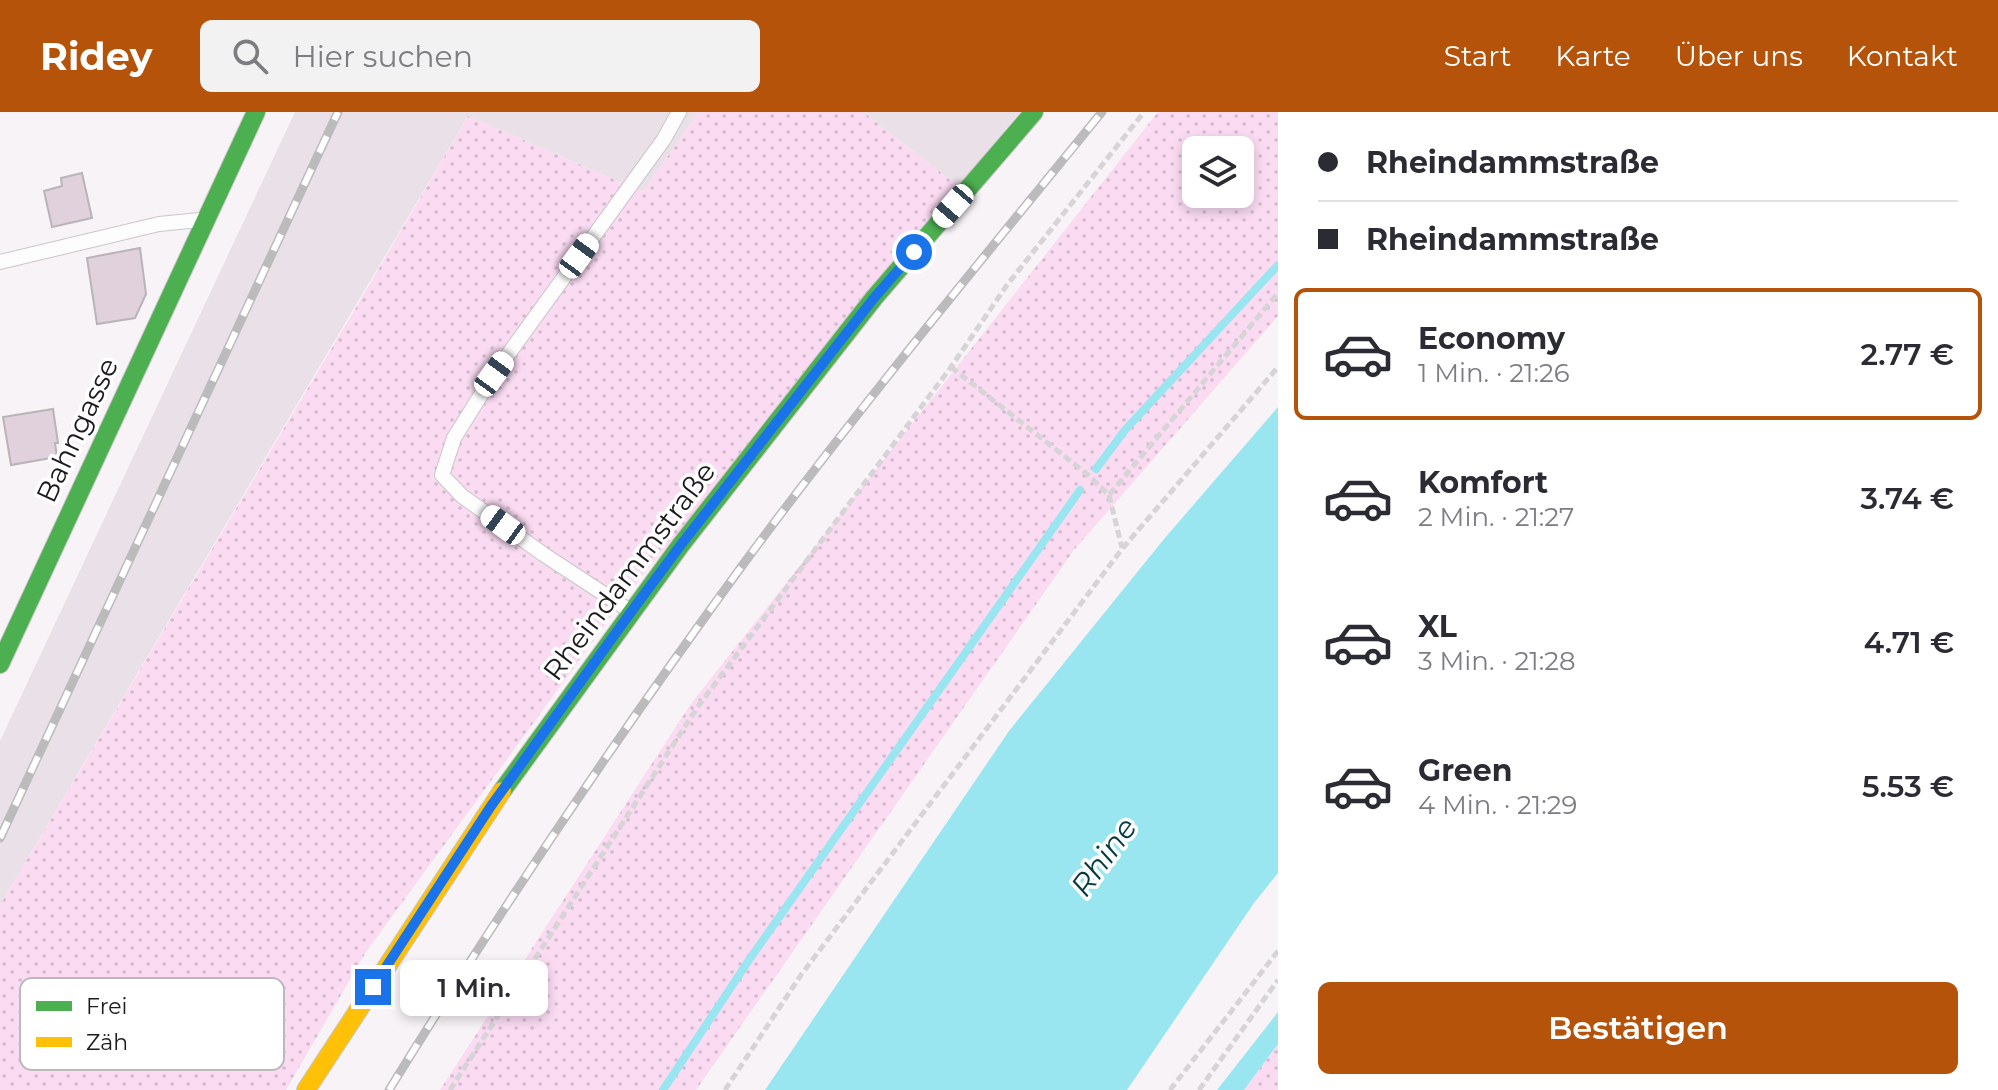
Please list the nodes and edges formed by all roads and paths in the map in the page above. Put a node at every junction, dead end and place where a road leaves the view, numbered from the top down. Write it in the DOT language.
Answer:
graph roads {
  1 [pos="256,112"];
  2 [pos="679,112"];
  3 [pos="1144,112"];
  4 [pos="1031,113"];
  5 [pos="205,219"];
  6 [pos="0,262"];
  7 [pos="1278,293"];
  8 [pos="951,367"];
  9 [pos="1278,367"];
  10 [pos="1109,495"];
  11 [pos="1122,549"];
  12 [pos="631,612"];
  13 [pos="0,664"];
  14 [pos="1278,951"];
  15 [pos="1278,980"];
  16 [pos="306,1090"];
  17 [pos="450,1090"];
  18 [pos="725,1090"];
  19 [pos="1170,1090"];
  20 [pos="1199,1090"];
  1 -- 5 [label="main road, Bahngasse"];
  2 -- 12 [label="lane"];
  3 -- 8 [label="path"];
  4 -- 12 [label="main road, Rheindammstraße"];
  5 -- 6 [label="lane"];
  5 -- 13 [label="main road, Bahngasse"];
  7 -- 10 [label="path"];
  8 -- 10 [label="path"];
  8 -- 17 [label="path"];
  9 -- 11 [label="path"];
  10 -- 11 [label="path"];
  11 -- 18 [label="path"];
  12 -- 16 [label="main road, Rheindammstraße"];
  14 -- 19 [label="path"];
  15 -- 20 [label="path"];
}
